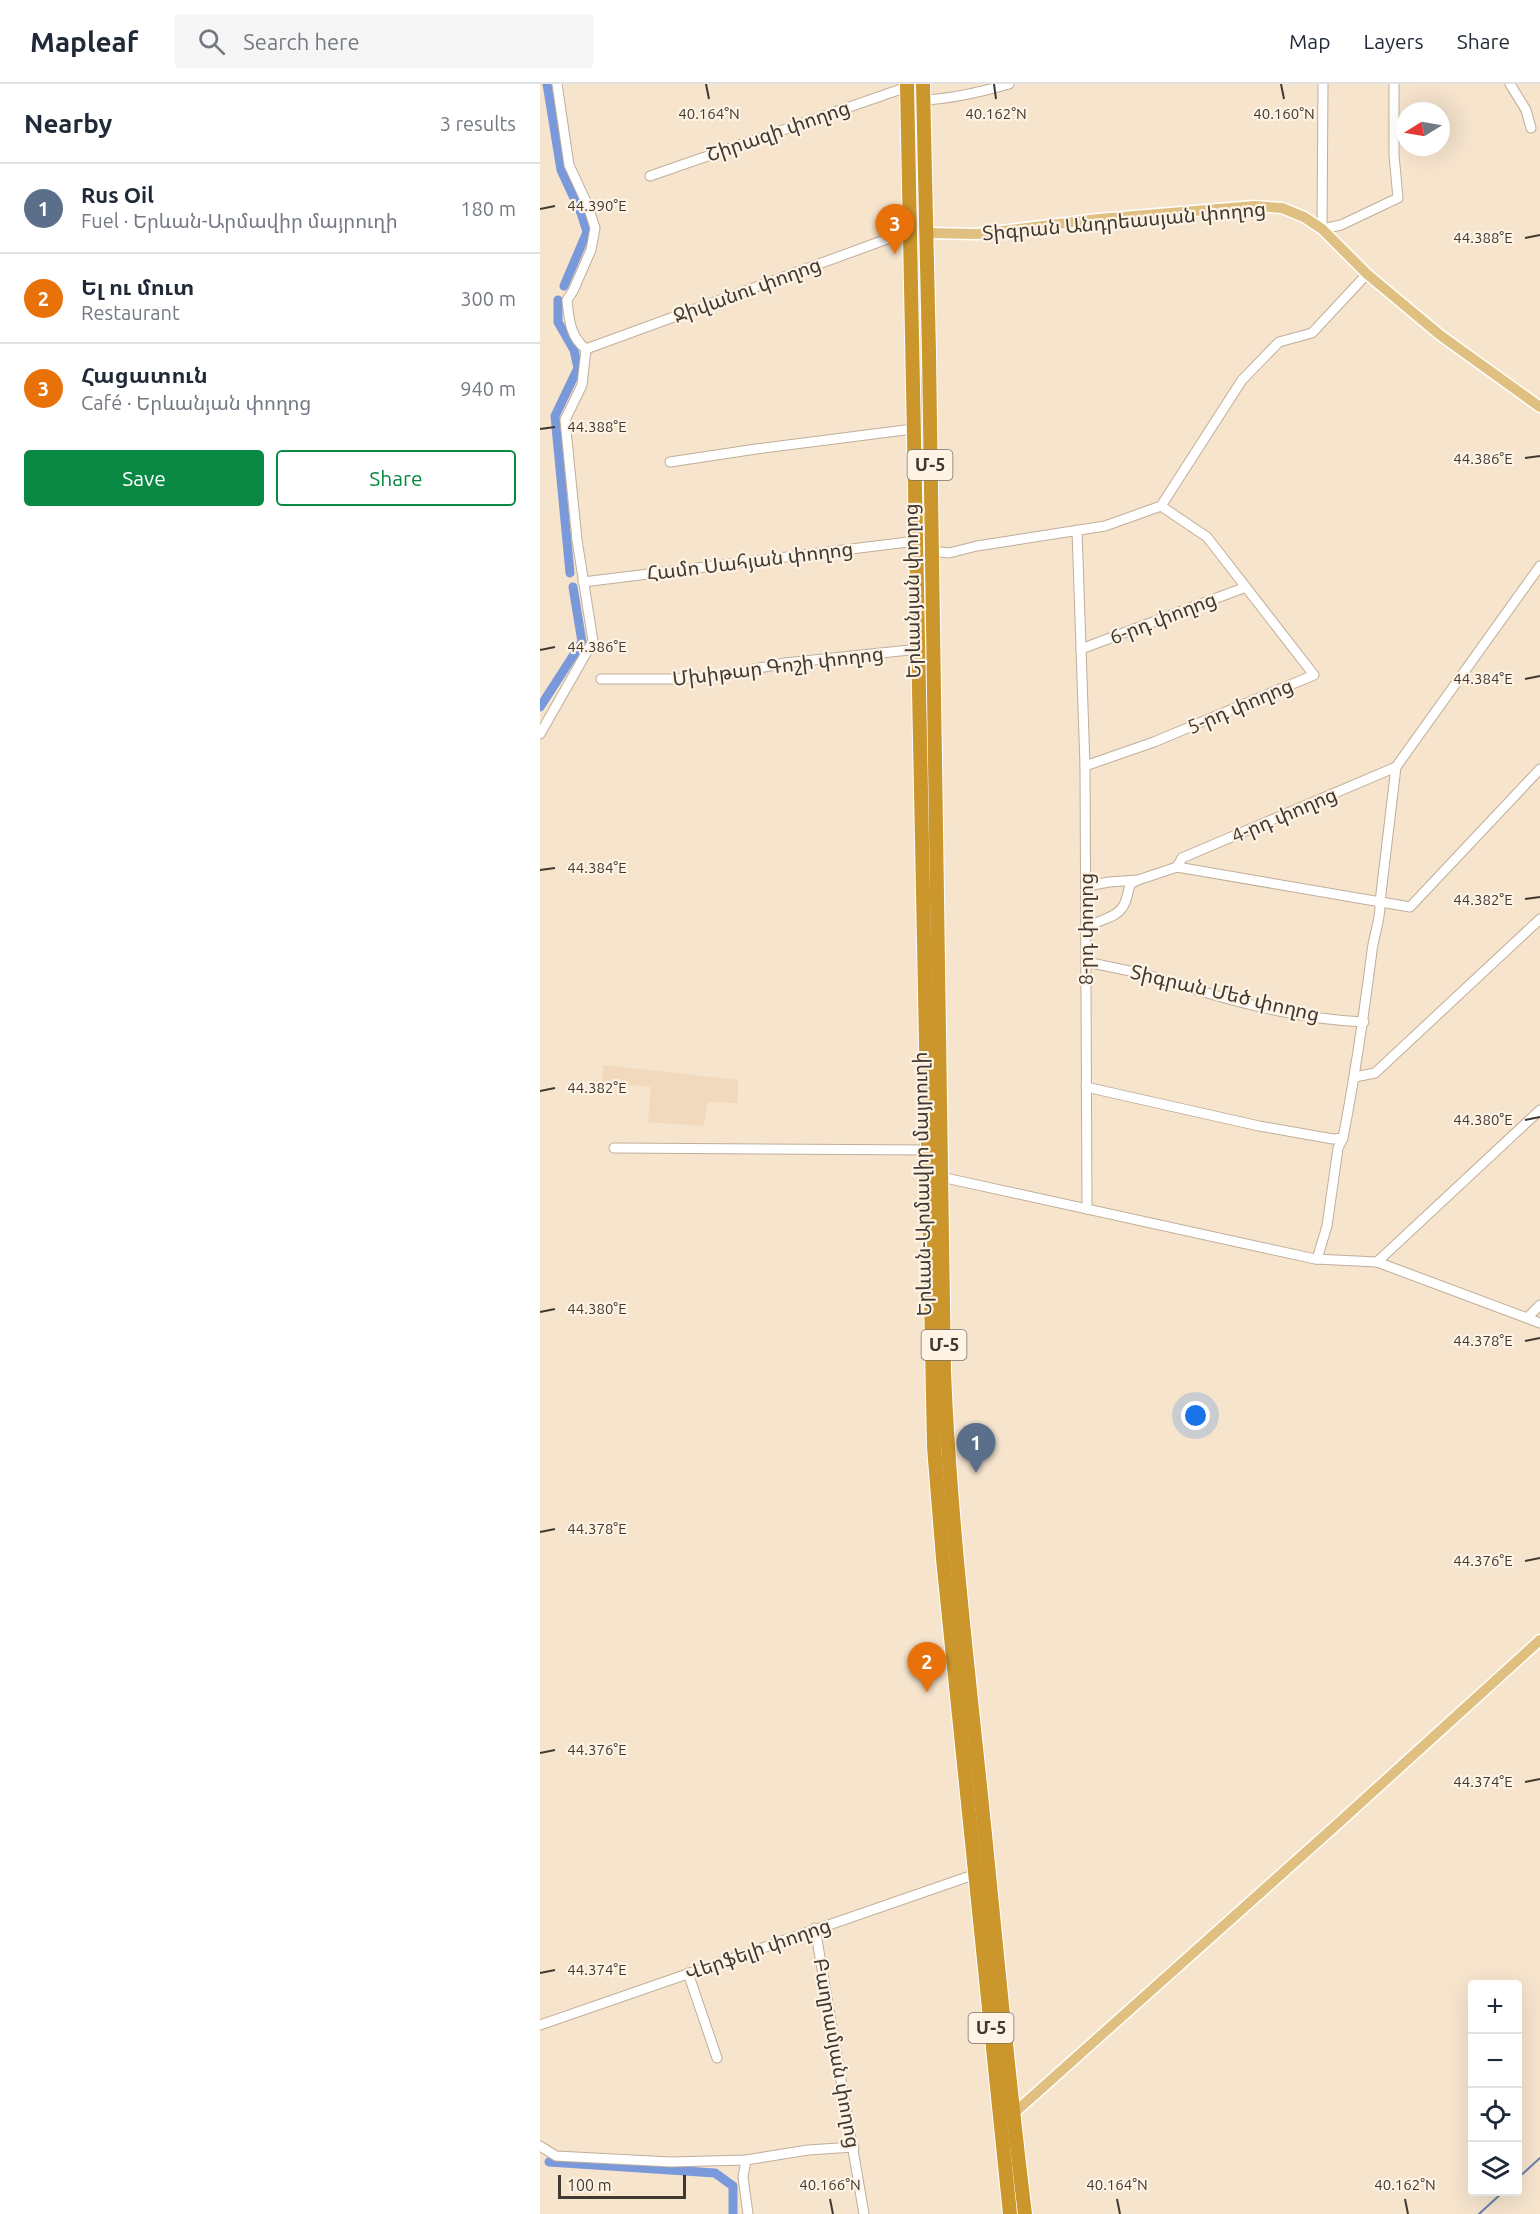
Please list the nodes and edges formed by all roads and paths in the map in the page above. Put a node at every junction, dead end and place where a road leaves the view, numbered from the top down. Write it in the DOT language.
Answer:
graph roads {
  1 [pos="557,84"];
  2 [pos="923,84"];
  3 [pos="1009,84"];
  4 [pos="1323,84"];
  5 [pos="1394,84"];
  6 [pos="1510,84"];
  7 [pos="907,85"];
  8 [pos="923,100"];
  9 [pos="1531,128"];
  10 [pos="650,176"];
  11 [pos="1323,229"];
  12 [pos="927,233"];
  13 [pos="910,238"];
  14 [pos="1367,274"];
  15 [pos="911,339"];
  16 [pos="929,339"];
  17 [pos="586,349"];
  18 [pos="1540,407"];
  19 [pos="913,429"];
  20 [pos="670,462"];
  21 [pos="1161,506"];
  22 [pos="1077,530"];
  23 [pos="916,541"];
  24 [pos="931,551"];
  25 [pos="1540,566"];
  26 [pos="583,582"];
  27 [pos="1246,587"];
  28 [pos="919,649"];
  29 [pos="1081,649"];
  30 [pos="601,679"];
  31 [pos="540,734"];
  32 [pos="1085,766"];
  33 [pos="1396,767"];
  34 [pos="1540,769"];
  35 [pos="929,844"];
  36 [pos="1177,867"];
  37 [pos="1138,880"];
  38 [pos="1087,886"];
  39 [pos="1380,902"];
  40 [pos="1540,919"];
  41 [pos="1086,932"];
  42 [pos="1086,962"];
  43 [pos="1364,1022"];
  44 [pos="1355,1077"];
  45 [pos="1086,1087"];
  46 [pos="1540,1110"];
  47 [pos="1343,1138"];
  48 [pos="614,1148"];
  49 [pos="928,1150"];
  50 [pos="941,1177"];
  51 [pos="1087,1209"];
  52 [pos="1316,1259"];
  53 [pos="1377,1262"];
  54 [pos="1540,1305"];
  55 [pos="1527,1318"];
  56 [pos="1540,1323"];
  57 [pos="1540,1640"];
  58 [pos="976,1809"];
  59 [pos="979,1843"];
  60 [pos="976,1874"];
  61 [pos="815,1928"];
  62 [pos="688,1973"];
  63 [pos="540,2025"];
  64 [pos="717,2058"];
  65 [pos="1013,2114"];
  66 [pos="540,2146"];
  67 [pos="854,2146"];
  68 [pos="746,2160"];
  69 [pos="748,2214"];
  70 [pos="864,2214"];
  71 [pos="1010,2214"];
  72 [pos="1025,2214"];
  1 -- 17 [label="street"];
  2 -- 8 [label="highway, Երևանյան փողոց / Մ-5"];
  3 -- 8 [label="street"];
  4 -- 11 [label="street"];
  5 -- 11 [label="street"];
  6 -- 9 [label="street"];
  7 -- 10 [label="street, Շիրազի փողոց"];
  7 -- 13 [label="highway, Երևանյան փողոց / Մ-5"];
  8 -- 12 [label="highway, Երևանյան փողոց / Մ-5"];
  11 -- 12 [label="main road, Տիգրան Անդրեասյան փողոց"];
  11 -- 14 [label="main road, Տիգրան Անդրեասյան փողոց"];
  12 -- 16 [label="highway, Երևանյան փողոց / Մ-5"];
  13 -- 15 [label="highway, Երևանյան փողոց / Մ-5"];
  13 -- 17 [label="street, Ջիվանու փողոց"];
  14 -- 18 [label="main road, Տիգրան Անդրեասյան փողոց"];
  14 -- 21 [label="street"];
  15 -- 16 [label="highway"];
  15 -- 19 [label="highway, Երևանյան փողոց / Մ-5"];
  16 -- 24 [label="highway, Երևանյան փողոց / Մ-5"];
  17 -- 26 [label="street"];
  19 -- 20 [label="street"];
  19 -- 23 [label="highway, Երևանյան փողոց / Մ-5"];
  21 -- 22 [label="street"];
  21 -- 27 [label="street, 5-րդ փողոց"];
  22 -- 24 [label="street"];
  22 -- 29 [label="street, 8-րդ փողոց"];
  23 -- 26 [label="street, Համո Սահյան փողոց"];
  23 -- 28 [label="highway, Երևանյան փողոց / Մ-5"];
  24 -- 35 [label="highway, Երևանյան փողոց / Մ-5"];
  25 -- 33 [label="street"];
  26 -- 31 [label="street"];
  27 -- 29 [label="street, 6-րդ փողոց"];
  27 -- 32 [label="street, 5-րդ փողոց"];
  28 -- 30 [label="street, Մխիթար Գոշի փողոց"];
  28 -- 35 [label="highway, Երևանյան փողոց / Մ-5"];
  29 -- 32 [label="street, 8-րդ փողոց"];
  32 -- 38 [label="street, 8-րդ փողոց"];
  33 -- 36 [label="street, 4-րդ փողոց"];
  33 -- 39 [label="street"];
  34 -- 39 [label="street"];
  35 -- 49 [label="highway, Երևան-Արմավիր մայրուղի / Մ-5"];
  35 -- 50 [label="highway, Երևան-Արմավիր մայրուղի / Մ-5"];
  36 -- 37 [label="street"];
  36 -- 39 [label="street"];
  37 -- 38 [label="street"];
  37 -- 41 [label="street"];
  38 -- 41 [label="street, 8-րդ փողոց"];
  39 -- 43 [label="street"];
  40 -- 44 [label="street"];
  41 -- 42 [label="street, 8-րդ փողոց"];
  42 -- 43 [label="street, Տիգրան Մեծ փողոց"];
  42 -- 45 [label="street, 8-րդ փողոց"];
  43 -- 44 [label="street"];
  44 -- 47 [label="street"];
  45 -- 47 [label="street"];
  45 -- 51 [label="street, 8-րդ փողոց"];
  46 -- 53 [label="street"];
  47 -- 52 [label="street"];
  48 -- 49 [label="street"];
  49 -- 58 [label="highway, Երևան-Արմավիր մայրուղի / Մ-5"];
  50 -- 51 [label="street"];
  50 -- 58 [label="highway, Երևան-Արմավիր մայրուղի / Մ-5"];
  51 -- 52 [label="street"];
  52 -- 53 [label="street"];
  53 -- 55 [label="street"];
  54 -- 55 [label="street"];
  55 -- 56 [label="street"];
  57 -- 65 [label="main road"];
  58 -- 59 [label="highway, Երևան-Արմավիր մայրուղի / Մ-5"];
  59 -- 60 [label="highway, Մ-5"];
  59 -- 65 [label="highway, Մ-5"];
  60 -- 61 [label="street, Վերֆելի փողոց"];
  60 -- 71 [label="highway, Մ-5"];
  61 -- 62 [label="street, Վերֆելի փողոց"];
  61 -- 67 [label="street, Բաղրամյան փողոց"];
  62 -- 63 [label="street, Վերֆելի փողոց"];
  62 -- 64 [label="street"];
  65 -- 72 [label="highway, Մ-5"];
  66 -- 68 [label="street"];
  67 -- 68 [label="street"];
  67 -- 70 [label="street, Բաղրամյան փողոց"];
  68 -- 69 [label="street"];
}
